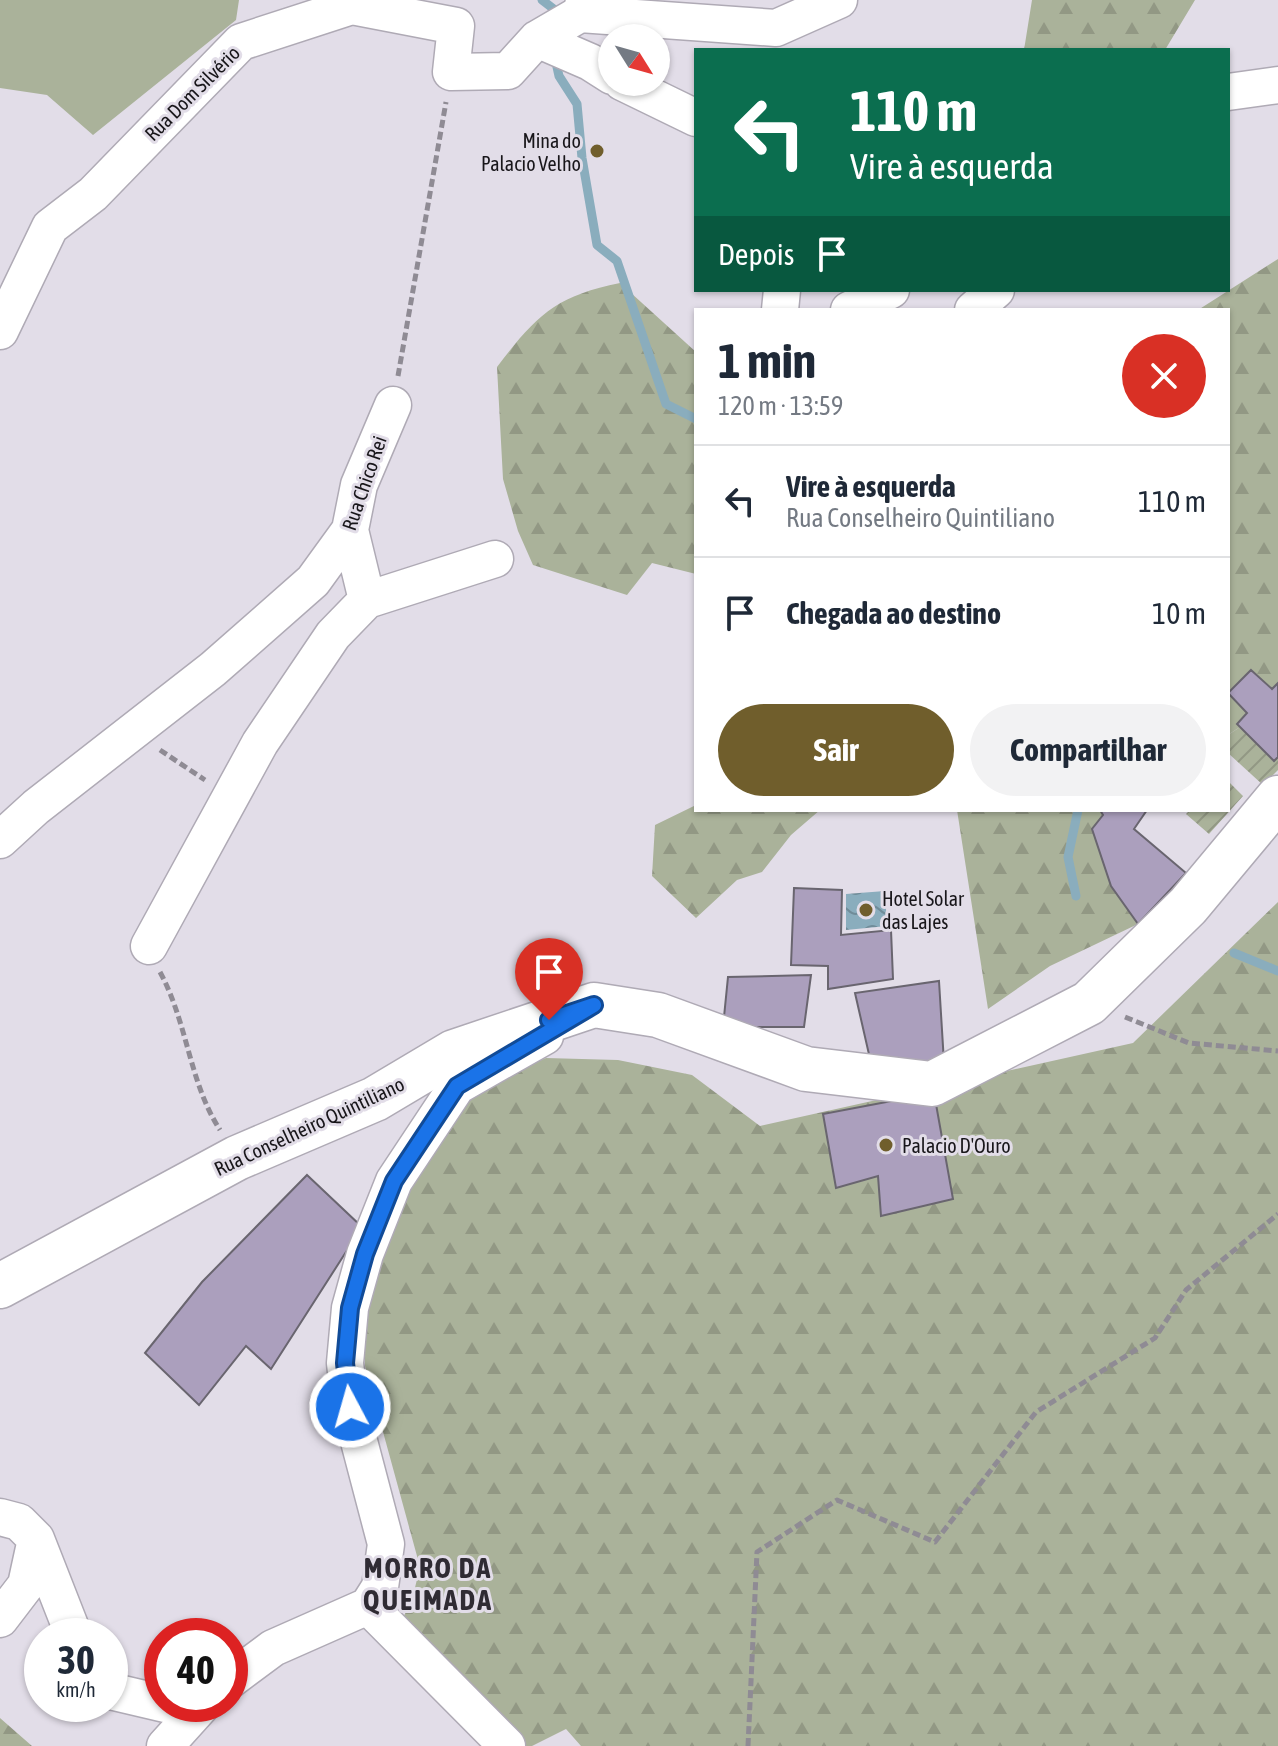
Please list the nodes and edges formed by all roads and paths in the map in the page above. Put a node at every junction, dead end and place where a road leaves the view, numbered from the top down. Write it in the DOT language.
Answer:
graph roads {
  1 [pos="839,0"];
  2 [pos="582,7"];
  3 [pos="452,13"];
  4 [pos="537,39"];
  5 [pos="598,67"];
  6 [pos="451,72"];
  7 [pos="1278,85"];
  8 [pos="1230,92"];
  9 [pos="651,96"];
  10 [pos="694,117"];
  11 [pos="887,292"];
  12 [pos="994,292"];
  13 [pos="853,308"];
  14 [pos="975,308"];
  15 [pos="0,331"];
  16 [pos="393,405"];
  17 [pos="350,530"];
  18 [pos="495,559"];
  19 [pos="367,600"];
  20 [pos="140,725"];
  21 [pos="1278,798"];
  22 [pos="228,804"];
  23 [pos="0,840"];
  24 [pos="149,946"];
  25 [pos="1089,1003"];
  26 [pos="594,1005"];
  27 [pos="1278,1051"];
  28 [pos="237,1158"];
  29 [pos="1278,1214"];
  30 [pos="14,1277"];
  31 [pos="0,1307"];
  32 [pos="0,1517"];
  33 [pos="36,1539"];
  34 [pos="368,1606"];
  35 [pos="67,1618"];
  36 [pos="0,1619"];
  37 [pos="248,1667"];
  38 [pos="186,1722"];
  39 [pos="165,1746"];
  40 [pos="507,1746"];
  41 [pos="748,1746"];
  1 -- 2 [label="street"];
  2 -- 4 [label="street"];
  3 -- 6 [label="street, Rua Dom Silvério"];
  3 -- 15 [label="street, Rua Dom Silvério"];
  4 -- 5 [label="street"];
  4 -- 6 [label="street"];
  6 -- 16 [label="path"];
  7 -- 8 [label="street"];
  9 -- 10 [label="street"];
  11 -- 13 [label="street"];
  12 -- 14 [label="street"];
  16 -- 17 [label="street, Rua Chico Rei"];
  17 -- 19 [label="street"];
  17 -- 20 [label="street, Rua Chico Rei"];
  18 -- 19 [label="street"];
  19 -- 22 [label="street"];
  20 -- 22 [label="path"];
  20 -- 23 [label="street, Rua Chico Rei"];
  21 -- 25 [label="main road, Rua Conselheiro Quintiliano"];
  22 -- 24 [label="street"];
  24 -- 28 [label="path"];
  25 -- 26 [label="main road, Rua Conselheiro Quintiliano"];
  25 -- 27 [label="path"];
  26 -- 28 [label="main road, Rua Conselheiro Quintiliano"];
  26 -- 34 [label="street"];
  28 -- 30 [label="main road, Rua Conselheiro Quintiliano"];
  29 -- 41 [label="path"];
  30 -- 31 [label="street"];
  32 -- 33 [label="street"];
  33 -- 35 [label="street"];
  33 -- 36 [label="street"];
  34 -- 37 [label="street"];
  34 -- 40 [label="street"];
  38 -- 39 [label="street"];
}
